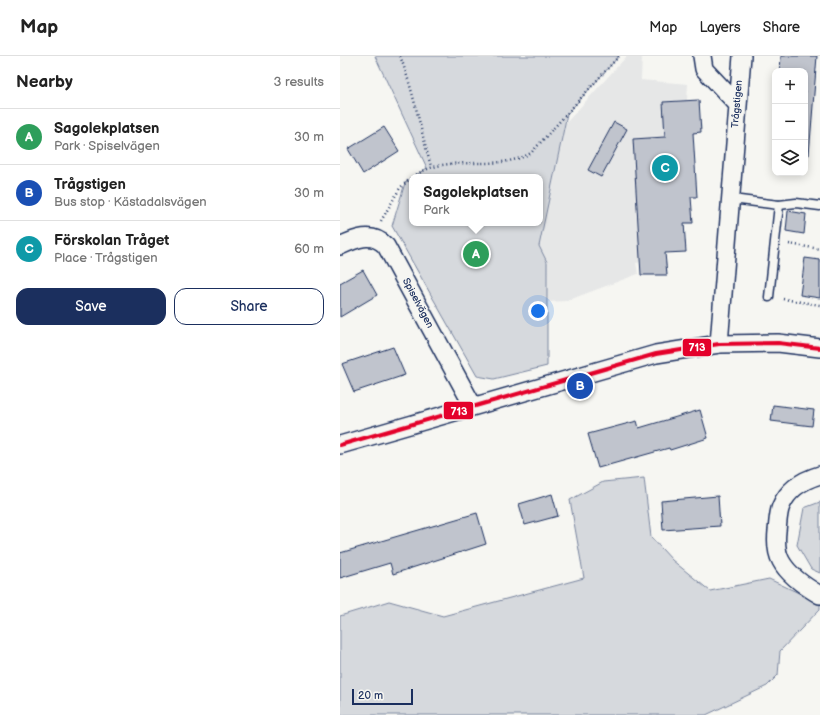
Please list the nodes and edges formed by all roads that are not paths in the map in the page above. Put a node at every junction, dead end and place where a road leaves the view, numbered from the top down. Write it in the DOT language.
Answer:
graph roads {
  1 [pos="702,56"];
  2 [pos="742,56"];
  3 [pos="737,104"];
  4 [pos="730,201"];
  5 [pos="779,206"];
  6 [pos="820,206"];
  7 [pos="340,246"];
  8 [pos="769,297"];
  9 [pos="719,344"];
  10 [pos="820,348"];
  11 [pos="473,406"];
  12 [pos="340,444"];
  13 [pos="820,475"];
  14 [pos="820,595"];
  1 -- 3 [label="street"];
  2 -- 3 [label="street, Trågstigen"];
  3 -- 4 [label="street, Trågstigen"];
  4 -- 5 [label="lane"];
  4 -- 9 [label="street, Trågstigen"];
  5 -- 6 [label="lane"];
  5 -- 8 [label="lane"];
  7 -- 11 [label="street, Spiselvägen"];
  9 -- 10 [label="street"];
  9 -- 11 [label="street"];
  11 -- 12 [label="street"];
  13 -- 14 [label="street"];
}
